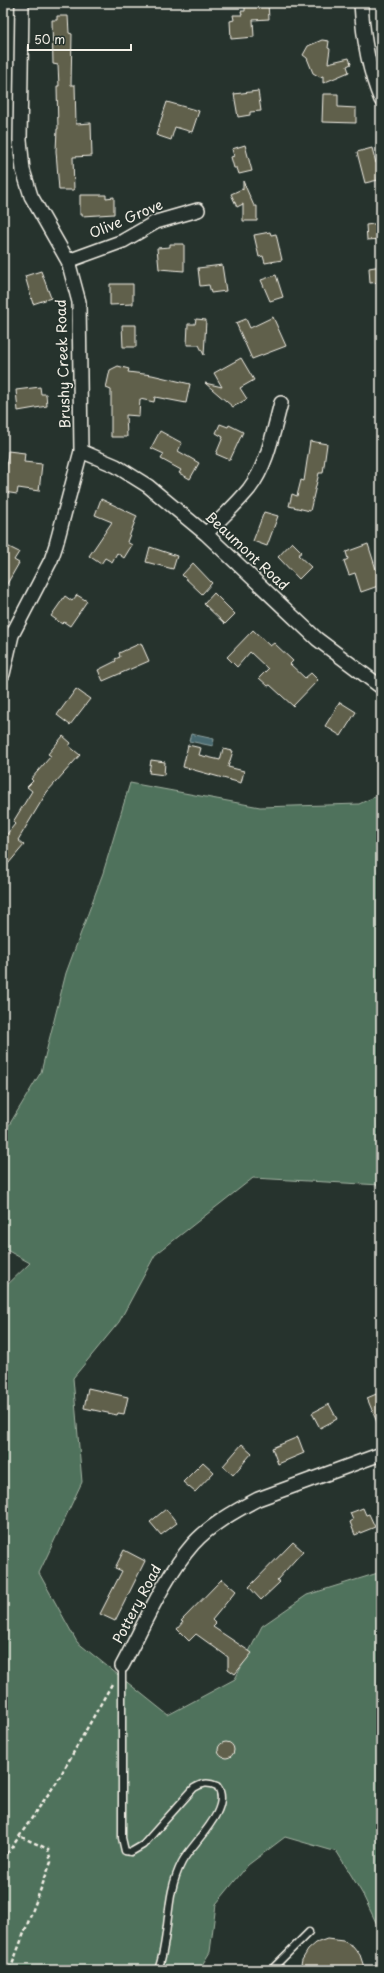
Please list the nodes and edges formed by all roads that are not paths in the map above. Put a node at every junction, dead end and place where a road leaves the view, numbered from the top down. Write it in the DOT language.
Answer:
graph roads {
  1 [pos="22,3"];
  2 [pos="361,3"];
  3 [pos="381,100"];
  4 [pos="198,210"];
  5 [pos="68,261"];
  6 [pos="281,403"];
  7 [pos="81,452"];
  8 [pos="206,534"];
  9 [pos="3,674"];
  10 [pos="381,687"];
  11 [pos="381,1454"];
  12 [pos="122,1666"];
  13 [pos="309,1932"];
  14 [pos="158,1970"];
  15 [pos="271,1970"];
  1 -- 5 [label="street, Brushy Creek Road"];
  2 -- 3 [label="street"];
  4 -- 5 [label="street, Olive Grove"];
  5 -- 7 [label="street, Brushy Creek Road"];
  6 -- 8 [label="street"];
  7 -- 8 [label="street, Beaumont Road"];
  7 -- 9 [label="street, Brushy Creek Road"];
  8 -- 10 [label="street, Beaumont Road"];
  11 -- 12 [label="street, Pottery Road"];
  12 -- 14 [label="lane"];
  13 -- 15 [label="lane"];
}
